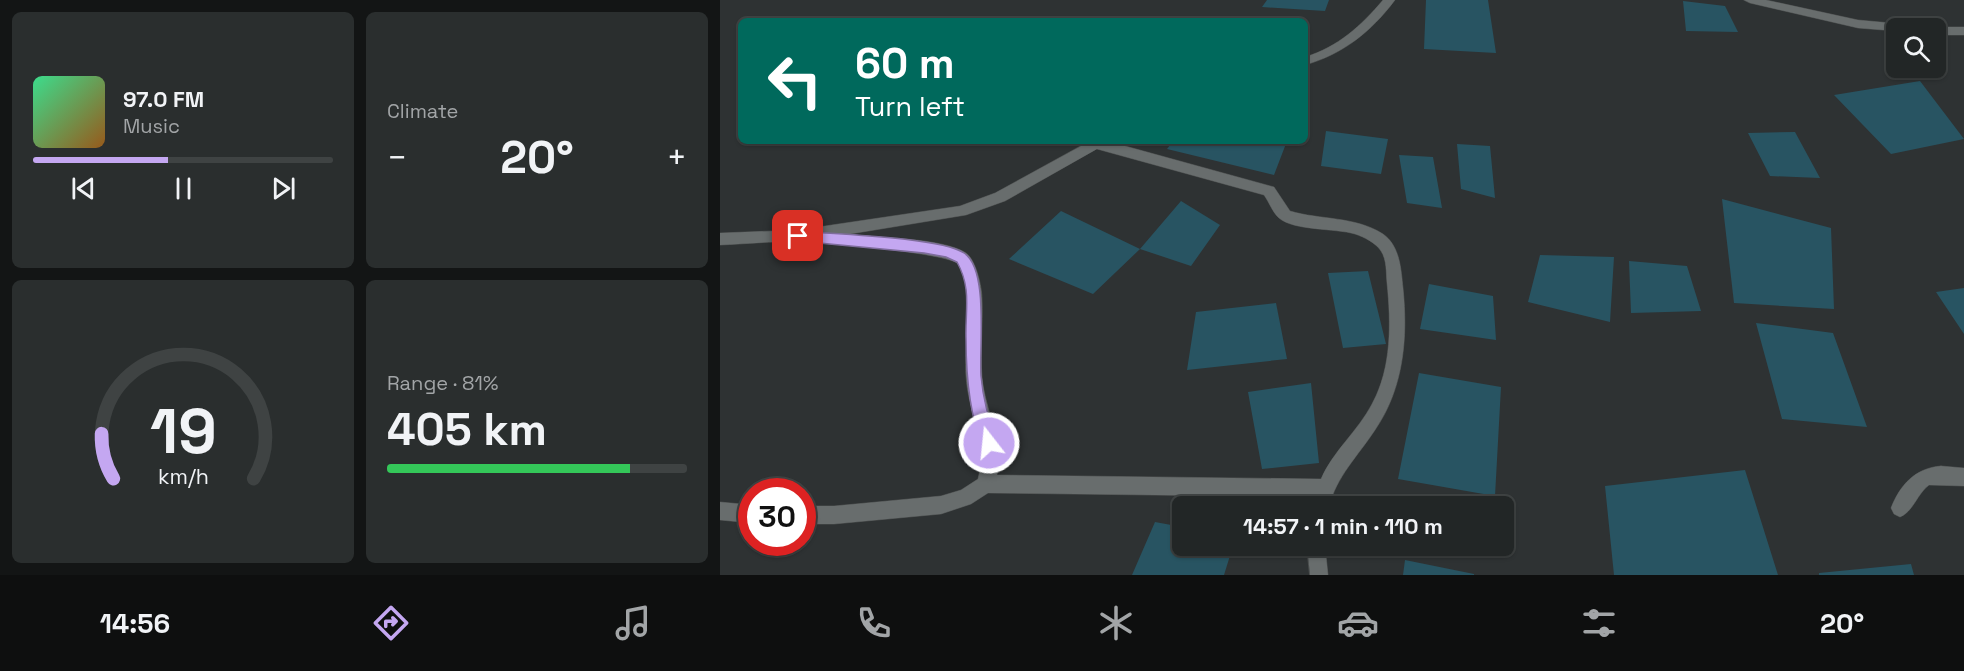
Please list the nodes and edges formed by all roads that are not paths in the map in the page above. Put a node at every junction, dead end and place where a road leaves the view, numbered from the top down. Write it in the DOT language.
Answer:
graph roads {
  1 [pos="1389,0"];
  2 [pos="1749,0"];
  3 [pos="1886,27"];
  4 [pos="1946,31"];
  5 [pos="1964,31"];
  6 [pos="1308,60"];
  7 [pos="1096,144"];
  8 [pos="1102,144"];
  9 [pos="798,236"];
  10 [pos="720,239"];
  11 [pos="1964,477"];
  12 [pos="986,484"];
  13 [pos="1327,488"];
  14 [pos="1324,496"];
  15 [pos="1900,508"];
  16 [pos="720,511"];
  17 [pos="738,513"];
  18 [pos="816,514"];
  19 [pos="1317,556"];
  20 [pos="1318,575"];
  1 -- 6 [label="street"];
  2 -- 3 [label="street"];
  4 -- 5 [label="street"];
  7 -- 9 [label="street"];
  8 -- 13 [label="street"];
  9 -- 10 [label="street"];
  9 -- 12 [label="street"];
  11 -- 15 [label="street"];
  12 -- 13 [label="street"];
  12 -- 18 [label="street"];
  13 -- 14 [label="street"];
  16 -- 17 [label="street"];
  19 -- 20 [label="street"];
}
